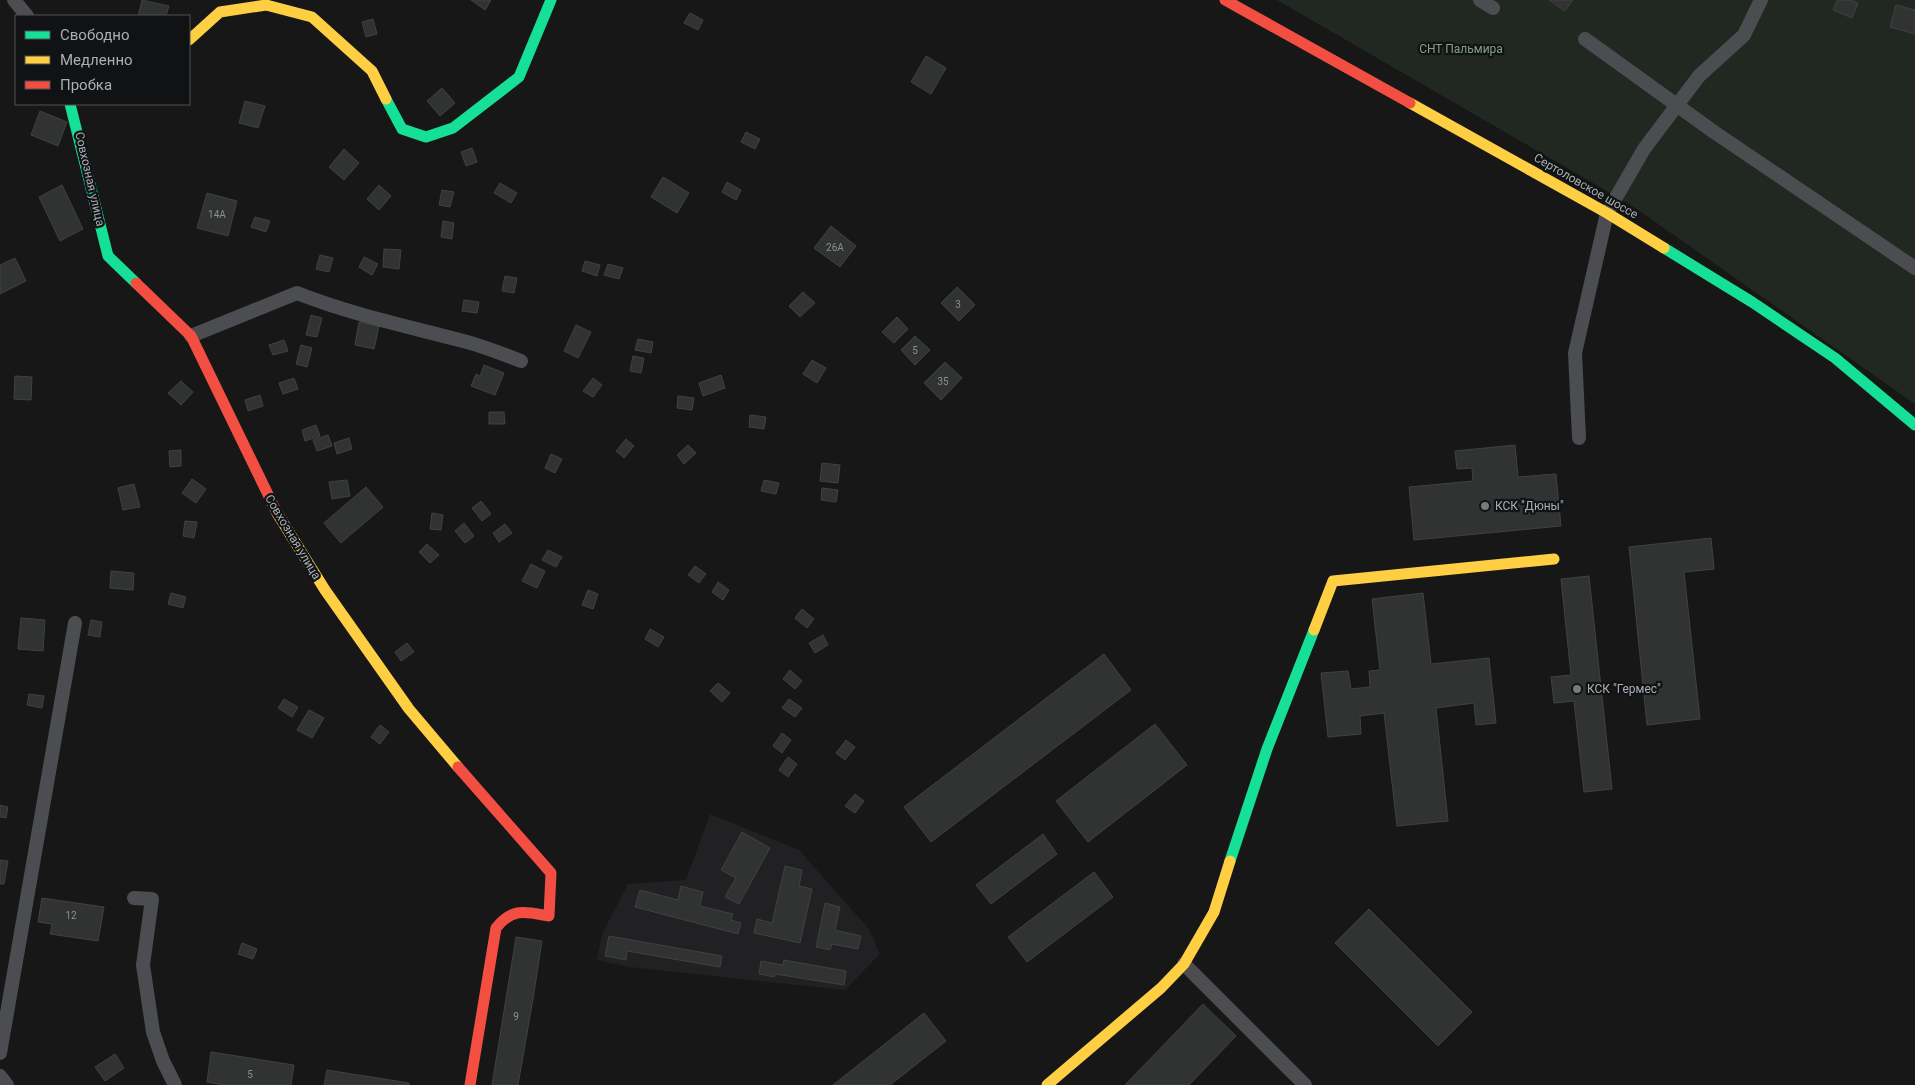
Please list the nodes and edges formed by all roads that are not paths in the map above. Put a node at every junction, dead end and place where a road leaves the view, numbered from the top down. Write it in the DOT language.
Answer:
graph roads {
  1 [pos="14,0"];
  2 [pos="551,0"];
  3 [pos="1226,0"];
  4 [pos="1480,0"];
  5 [pos="1761,0"];
  6 [pos="1493,8"];
  7 [pos="26,15"];
  8 [pos="1586,38"];
  9 [pos="190,39"];
  10 [pos="70,105"];
  11 [pos="1678,105"];
  12 [pos="1607,213"];
  13 [pos="1914,266"];
  14 [pos="191,336"];
  15 [pos="522,361"];
  16 [pos="1915,425"];
  17 [pos="1580,438"];
  18 [pos="1554,559"];
  19 [pos="75,623"];
  20 [pos="134,898"];
  21 [pos="1184,964"];
  22 [pos="0,1053"];
  23 [pos="0,1076"];
  24 [pos="7,1085"];
  25 [pos="175,1085"];
  26 [pos="470,1085"];
  27 [pos="1047,1085"];
  28 [pos="1305,1085"];
  1 -- 7 [label="street"];
  2 -- 9 [label="street"];
  3 -- 12 [label="street, Сертоловское шоссе"];
  4 -- 6 [label="street"];
  5 -- 11 [label="street"];
  8 -- 11 [label="street"];
  10 -- 14 [label="street, Совхозная улица"];
  11 -- 12 [label="street"];
  11 -- 13 [label="street"];
  12 -- 16 [label="street, Сертоловское шоссе"];
  12 -- 17 [label="street"];
  14 -- 15 [label="street"];
  14 -- 26 [label="street, Совхозная улица"];
  18 -- 21 [label="street"];
  19 -- 22 [label="street"];
  20 -- 25 [label="street"];
  21 -- 27 [label="street"];
  21 -- 28 [label="street"];
  23 -- 24 [label="street"];
}
